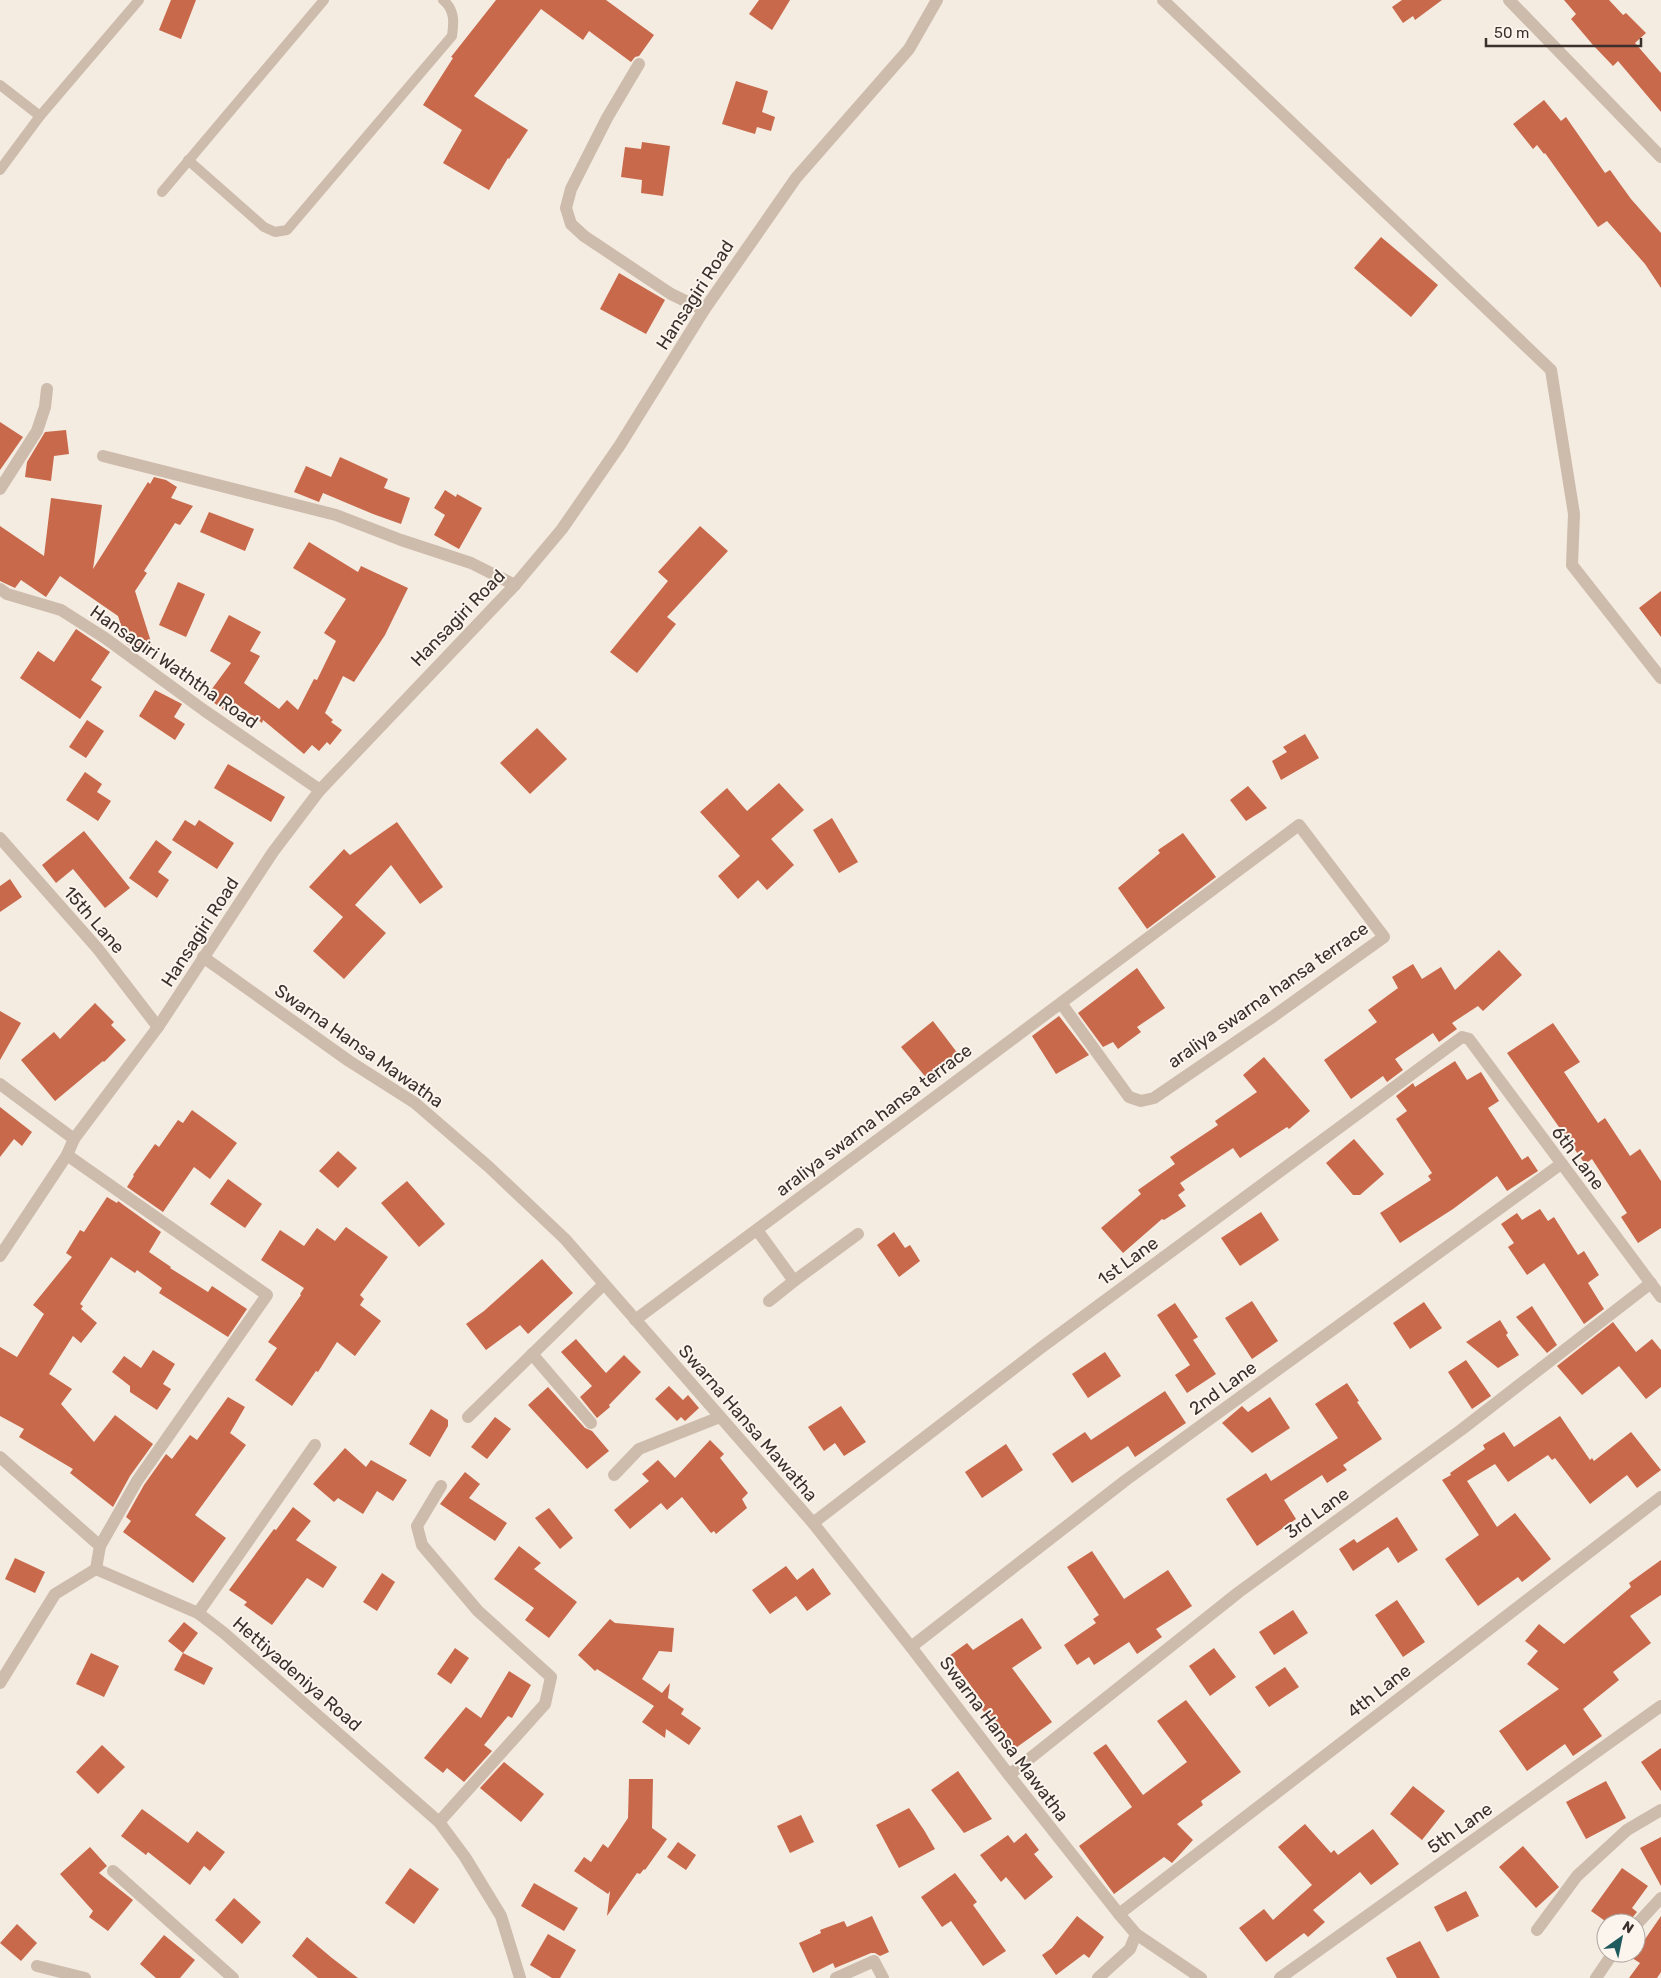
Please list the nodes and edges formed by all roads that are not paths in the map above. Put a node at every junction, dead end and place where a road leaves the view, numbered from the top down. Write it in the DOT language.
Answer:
graph roads {
  1 [pos="139,0"];
  2 [pos="324,0"];
  3 [pos="443,0"];
  4 [pos="936,0"];
  5 [pos="1162,0"];
  6 [pos="1508,0"];
  7 [pos="639,64"];
  8 [pos="0,85"];
  9 [pos="40,116"];
  10 [pos="1661,157"];
  11 [pos="188,160"];
  12 [pos="0,170"];
  13 [pos="162,192"];
  14 [pos="704,310"];
  15 [pos="47,389"];
  16 [pos="103,456"];
  17 [pos="0,489"];
  18 [pos="515,585"];
  19 [pos="0,590"];
  20 [pos="1661,678"];
  21 [pos="320,790"];
  22 [pos="0,838"];
  23 [pos="203,957"];
  24 [pos="1061,1003"];
  25 [pos="158,1027"];
  26 [pos="1469,1039"];
  27 [pos="0,1084"];
  28 [pos="74,1139"];
  29 [pos="67,1154"];
  30 [pos="1561,1164"];
  31 [pos="757,1230"];
  32 [pos="858,1234"];
  33 [pos="0,1256"];
  34 [pos="794,1281"];
  35 [pos="1651,1283"];
  36 [pos="604,1284"];
  37 [pos="1661,1297"];
  38 [pos="769,1301"];
  39 [pos="635,1320"];
  40 [pos="532,1354"];
  41 [pos="720,1416"];
  42 [pos="468,1417"];
  43 [pos="590,1422"];
  44 [pos="315,1445"];
  45 [pos="0,1457"];
  46 [pos="614,1475"];
  47 [pos="441,1486"];
  48 [pos="1661,1497"];
  49 [pos="812,1523"];
  50 [pos="100,1546"];
  51 [pos="96,1569"];
  52 [pos="198,1613"];
  53 [pos="912,1647"];
  54 [pos="0,1683"];
  55 [pos="1661,1706"];
  56 [pos="1009,1775"];
  57 [pos="1661,1810"];
  58 [pos="439,1822"];
  59 [pos="113,1871"];
  60 [pos="1661,1898"];
  61 [pos="1119,1914"];
  62 [pos="1646,1914"];
  63 [pos="1537,1930"];
  64 [pos="1136,1934"];
  65 [pos="1606,1963"];
  66 [pos="37,1966"];
  67 [pos="86,1978"];
  68 [pos="233,1978"];
  69 [pos="520,1978"];
  70 [pos="836,1978"];
  71 [pos="883,1978"];
  72 [pos="1098,1978"];
  73 [pos="1201,1978"];
  74 [pos="1280,1978"];
  75 [pos="1596,1978"];
  1 -- 9 [label="lane"];
  2 -- 11 [label="lane"];
  3 -- 11 [label="lane"];
  4 -- 14 [label="street, Hansagiri Road"];
  5 -- 20 [label="street"];
  6 -- 10 [label="street"];
  7 -- 14 [label="street"];
  8 -- 9 [label="lane"];
  9 -- 12 [label="lane"];
  11 -- 13 [label="lane"];
  14 -- 18 [label="street, Hansagiri Road"];
  15 -- 17 [label="street"];
  16 -- 18 [label="street"];
  18 -- 21 [label="street, Hansagiri Road"];
  19 -- 21 [label="street, Hansagiri Waththa Road"];
  21 -- 23 [label="street, Hansagiri Road"];
  22 -- 25 [label="street, 15th Lane"];
  23 -- 25 [label="street, Hansagiri Road"];
  23 -- 36 [label="street, Swarna Hansa Mawatha"];
  24 -- 24 [label="street, araliya swarna hansa terrace"];
  24 -- 31 [label="street, araliya swarna hansa terrace"];
  25 -- 28 [label="street, Hansagiri Road"];
  26 -- 30 [label="street, 6th Lane"];
  26 -- 49 [label="street, 1st Lane"];
  27 -- 28 [label="street"];
  28 -- 29 [label="street, Hansagiri Road"];
  29 -- 33 [label="street, Hansagiri Road"];
  29 -- 50 [label="street"];
  30 -- 35 [label="street, 6th Lane"];
  30 -- 53 [label="street, 2nd Lane"];
  31 -- 34 [label="street"];
  31 -- 39 [label="street, araliya swarna hansa terrace"];
  32 -- 34 [label="street"];
  34 -- 38 [label="street"];
  35 -- 37 [label="street, 6th Lane"];
  35 -- 56 [label="street, 3rd Lane"];
  36 -- 39 [label="street, Swarna Hansa Mawatha"];
  36 -- 40 [label="street"];
  39 -- 41 [label="street, Swarna Hansa Mawatha"];
  40 -- 42 [label="street"];
  40 -- 43 [label="street"];
  41 -- 46 [label="street"];
  41 -- 49 [label="street, Swarna Hansa Mawatha"];
  44 -- 52 [label="street"];
  45 -- 50 [label="street"];
  47 -- 58 [label="street"];
  48 -- 61 [label="street, 4th Lane"];
  49 -- 53 [label="street, Swarna Hansa Mawatha"];
  50 -- 51 [label="street"];
  51 -- 52 [label="street, Hettiyadeniya Road"];
  51 -- 54 [label="street"];
  52 -- 58 [label="street, Hettiyadeniya Road"];
  53 -- 56 [label="street, Swarna Hansa Mawatha"];
  55 -- 74 [label="street, 5th Lane"];
  56 -- 61 [label="street, Swarna Hansa Mawatha"];
  57 -- 63 [label="street"];
  58 -- 69 [label="street, Hettiyadeniya Road"];
  59 -- 68 [label="street"];
  60 -- 62 [label="street"];
  61 -- 64 [label="street, Swarna Hansa Mawatha"];
  64 -- 72 [label="street"];
  64 -- 73 [label="street, Swarna Hansa Mawatha"];
  65 -- 75 [label="street"];
  66 -- 67 [label="street"];
  70 -- 71 [label="street"];
}
